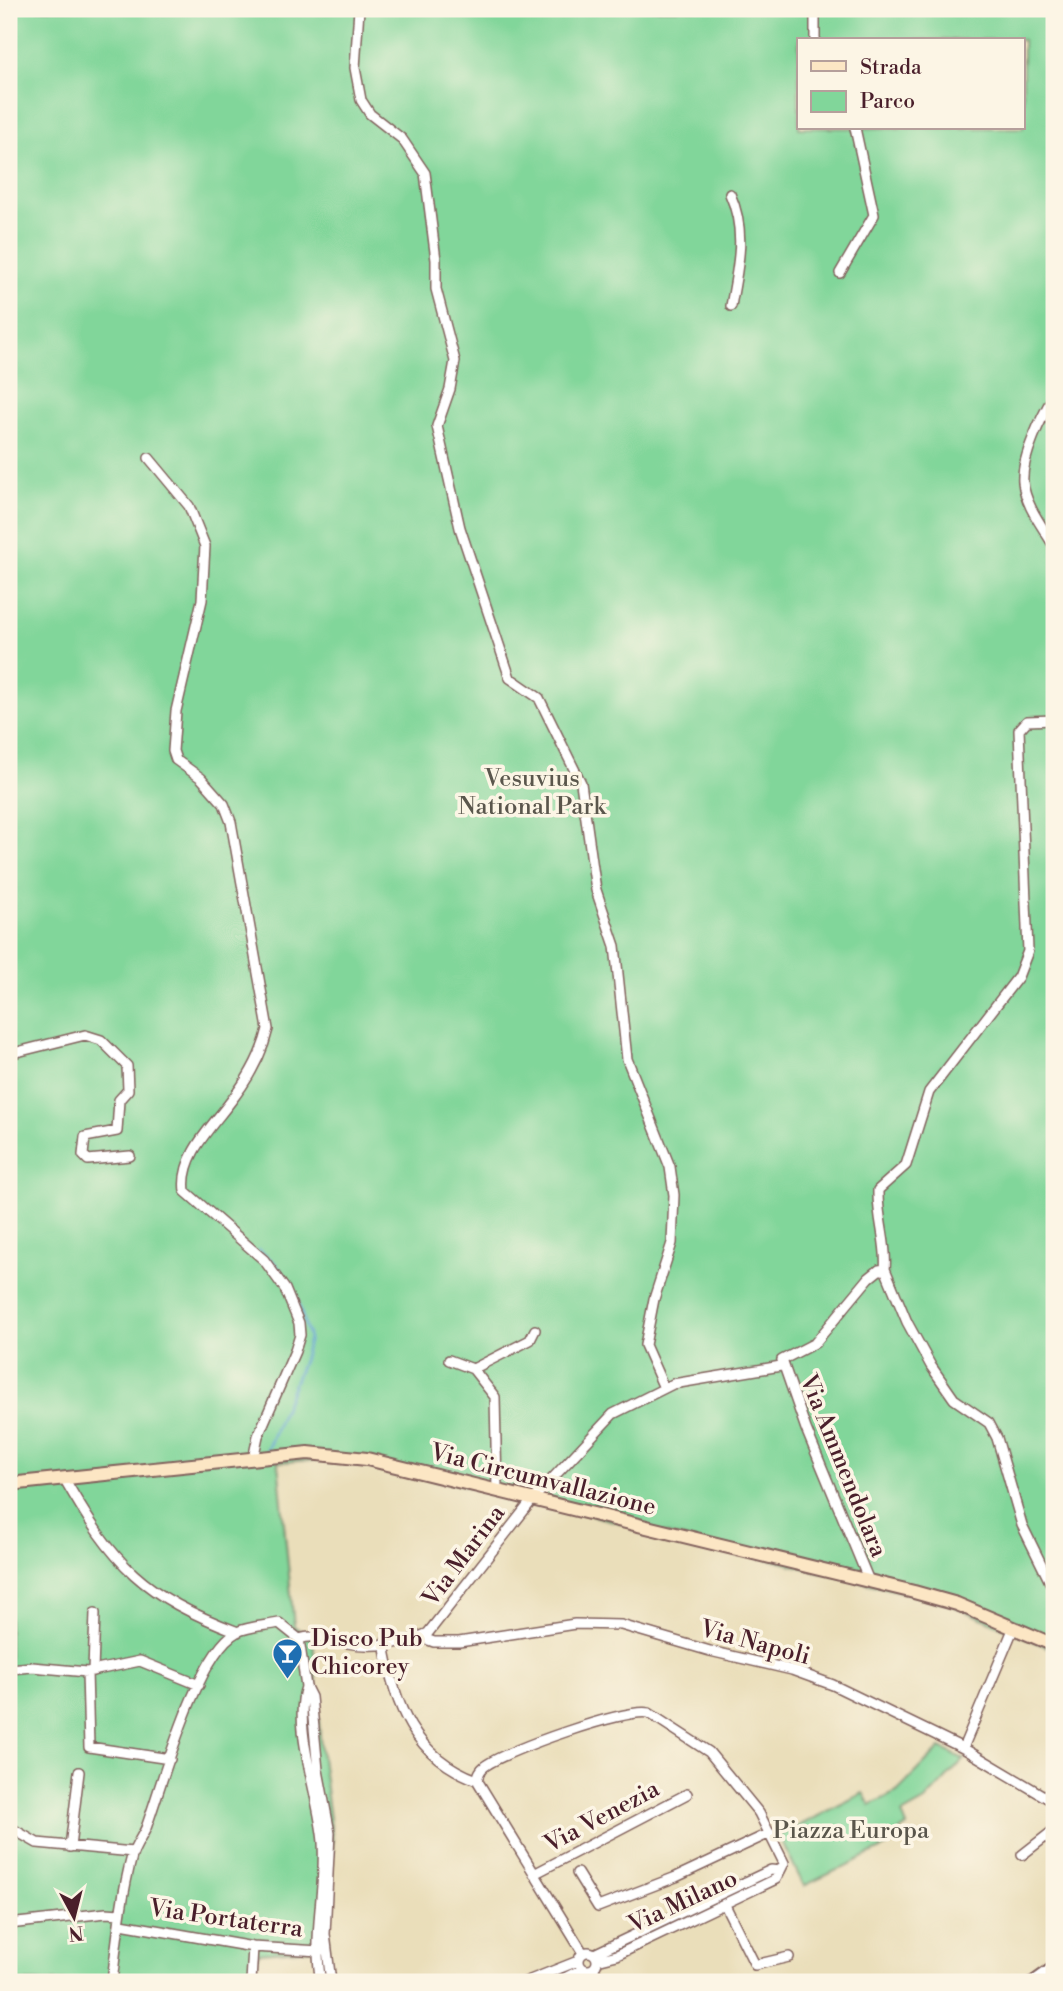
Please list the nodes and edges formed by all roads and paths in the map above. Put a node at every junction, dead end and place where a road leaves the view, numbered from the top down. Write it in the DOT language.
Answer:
graph roads {
  1 [pos="359,9"];
  2 [pos="815,9"];
  3 [pos="815,38"];
  4 [pos="855,130"];
  5 [pos="730,194"];
  6 [pos="840,273"];
  7 [pos="731,306"];
  8 [pos="1054,395"];
  9 [pos="149,458"];
  10 [pos="1054,545"];
  11 [pos="1054,720"];
  12 [pos="9,1054"];
  13 [pos="130,1156"];
  14 [pos="885,1269"];
  15 [pos="535,1330"];
  16 [pos="449,1360"];
  17 [pos="782,1366"];
  18 [pos="473,1369"];
  19 [pos="664,1388"];
  20 [pos="258,1459"];
  21 [pos="64,1478"];
  22 [pos="9,1484"];
  23 [pos="497,1489"];
  24 [pos="533,1499"];
  25 [pos="869,1581"];
  26 [pos="1054,1590"];
  27 [pos="95,1613"];
  28 [pos="1014,1627"];
  29 [pos="238,1632"];
  30 [pos="420,1637"];
  31 [pos="299,1639"];
  32 [pos="384,1643"];
  33 [pos="1054,1645"];
  34 [pos="9,1669"];
  35 [pos="90,1672"];
  36 [pos="198,1685"];
  37 [pos="963,1748"];
  38 [pos="170,1759"];
  39 [pos="79,1772"];
  40 [pos="477,1780"];
  41 [pos="687,1794"];
  42 [pos="1054,1802"];
  43 [pos="9,1826"];
  44 [pos="1054,1830"];
  45 [pos="770,1833"];
  46 [pos="70,1847"];
  47 [pos="133,1852"];
  48 [pos="1022,1855"];
  49 [pos="780,1871"];
  50 [pos="577,1873"];
  51 [pos="534,1874"];
  52 [pos="618,1899"];
  53 [pos="725,1905"];
  54 [pos="121,1919"];
  55 [pos="9,1924"];
  56 [pos="253,1947"];
  57 [pos="321,1951"];
  58 [pos="596,1957"];
  59 [pos="789,1957"];
  60 [pos="584,1963"];
  61 [pos="1054,1967"];
  62 [pos="113,1982"];
  63 [pos="251,1982"];
  64 [pos="321,1982"];
  65 [pos="331,1982"];
  66 [pos="525,1982"];
  67 [pos="557,1982"];
  68 [pos="607,1982"];
  69 [pos="1033,1982"];
  1 -- 19 [label="street"];
  2 -- 3 [label="street"];
  4 -- 6 [label="street"];
  5 -- 7 [label="street"];
  8 -- 10 [label="street"];
  9 -- 20 [label="street"];
  11 -- 14 [label="street"];
  12 -- 13 [label="street"];
  14 -- 17 [label="street, Via Ammendolara"];
  14 -- 26 [label="street"];
  15 -- 18 [label="street"];
  16 -- 18 [label="street"];
  17 -- 19 [label="street, Via Ammendolara"];
  17 -- 25 [label="street, Via Ammendolara"];
  18 -- 23 [label="street"];
  19 -- 24 [label="street, Via Marina"];
  20 -- 21 [label="main road, Via Circumvallazione"];
  20 -- 23 [label="main road, Via Circumvallazione"];
  21 -- 22 [label="main road, Via Circumvallazione"];
  21 -- 29 [label="street"];
  23 -- 24 [label="main road, Via Circumvallazione"];
  24 -- 25 [label="main road, Via Circumvallazione"];
  24 -- 30 [label="street, Via Marina"];
  25 -- 28 [label="main road, Via Circumvallazione"];
  27 -- 35 [label="street"];
  28 -- 33 [label="main road, Via Circumvallazione"];
  28 -- 37 [label="street"];
  29 -- 31 [label="street"];
  29 -- 36 [label="street"];
  30 -- 32 [label="street, Via Napoli"];
  30 -- 37 [label="street, Via Napoli"];
  31 -- 32 [label="street, Via Napoli"];
  31 -- 57 [label="street"];
  32 -- 40 [label="street"];
  34 -- 35 [label="street"];
  35 -- 36 [label="street"];
  35 -- 38 [label="street"];
  36 -- 38 [label="street"];
  37 -- 42 [label="street, Via Napoli"];
  38 -- 47 [label="street"];
  39 -- 46 [label="street"];
  40 -- 45 [label="street"];
  40 -- 51 [label="street, Via Venezia"];
  41 -- 51 [label="street, Via Venezia"];
  43 -- 46 [label="street"];
  44 -- 48 [label="street"];
  45 -- 49 [label="street"];
  45 -- 52 [label="street, Via Milano"];
  46 -- 47 [label="street"];
  47 -- 54 [label="street"];
  49 -- 53 [label="street, Via Milano"];
  49 -- 58 [label="street, Via Milano"];
  50 -- 52 [label="street, Via Venezia"];
  51 -- 60 [label="street, Via Venezia"];
  53 -- 58 [label="street, Via Milano"];
  53 -- 59 [label="street"];
  54 -- 55 [label="street, Via Portaterra"];
  54 -- 56 [label="street, Via Portaterra"];
  54 -- 62 [label="street"];
  56 -- 57 [label="street, Via Portaterra"];
  56 -- 63 [label="street"];
  57 -- 64 [label="street"];
  57 -- 65 [label="street"];
  58 -- 60 [label="street"];
  58 -- 60 [label="street"];
  60 -- 66 [label="street"];
  60 -- 67 [label="street"];
  60 -- 68 [label="street, Via Venezia"];
  61 -- 69 [label="street"];
}
